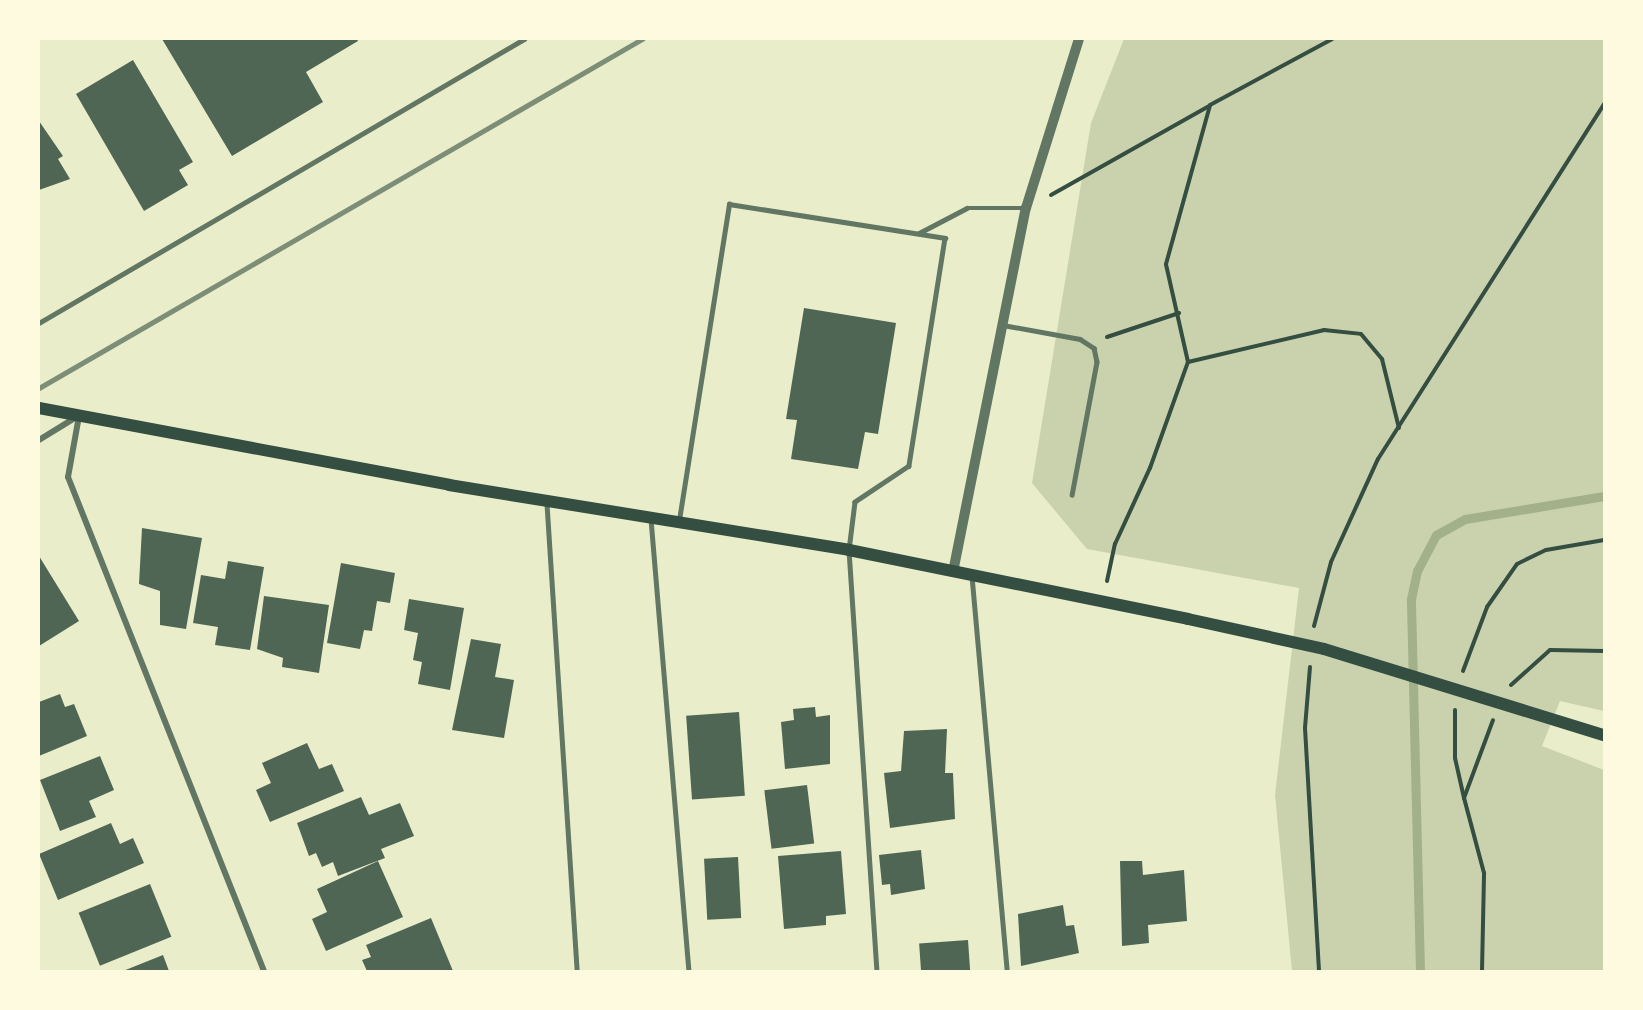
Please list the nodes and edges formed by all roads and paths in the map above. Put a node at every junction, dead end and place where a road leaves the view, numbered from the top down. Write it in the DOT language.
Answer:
graph roads {
  1 [pos="524,39"];
  2 [pos="1079,39"];
  3 [pos="1332,39"];
  4 [pos="1604,104"];
  5 [pos="1210,105"];
  6 [pos="1026,208"];
  7 [pos="918,233"];
  8 [pos="1179,313"];
  9 [pos="39,323"];
  10 [pos="1003,325"];
  11 [pos="1089,343"];
  12 [pos="1188,362"];
  13 [pos="39,408"];
  14 [pos="79,416"];
  15 [pos="1399,428"];
  16 [pos="39,440"];
  17 [pos="1072,495"];
  18 [pos="547,501"];
  19 [pos="651,517"];
  20 [pos="679,522"];
  21 [pos="1604,540"];
  22 [pos="849,550"];
  23 [pos="952,572"];
  24 [pos="972,576"];
  25 [pos="1102,602"];
  26 [pos="1313,630"];
  27 [pos="1604,651"];
  28 [pos="1311,663"];
  29 [pos="1461,682"];
  30 [pos="1508,690"];
  31 [pos="1456,702"];
  32 [pos="1495,715"];
  33 [pos="1604,735"];
  34 [pos="1464,798"];
  35 [pos="264,971"];
  36 [pos="577,971"];
  37 [pos="689,971"];
  38 [pos="878,971"];
  39 [pos="1007,971"];
  40 [pos="1319,971"];
  41 [pos="1482,971"];
  1 -- 9 [label="lane"];
  2 -- 6 [label="street"];
  3 -- 5 [label="path"];
  4 -- 15 [label="path"];
  5 -- 6 [label="path"];
  5 -- 8 [label="path"];
  6 -- 7 [label="lane"];
  6 -- 10 [label="street"];
  7 -- 20 [label="lane"];
  7 -- 22 [label="lane"];
  8 -- 11 [label="path"];
  8 -- 12 [label="path"];
  10 -- 11 [label="lane"];
  10 -- 23 [label="street"];
  11 -- 17 [label="lane"];
  12 -- 15 [label="path"];
  12 -- 25 [label="path"];
  13 -- 14 [label="main road"];
  14 -- 16 [label="street"];
  14 -- 18 [label="main road"];
  14 -- 35 [label="street"];
  15 -- 26 [label="path"];
  18 -- 19 [label="main road"];
  18 -- 36 [label="lane"];
  19 -- 20 [label="main road"];
  19 -- 37 [label="lane"];
  20 -- 22 [label="main road"];
  21 -- 29 [label="path"];
  22 -- 23 [label="main road"];
  22 -- 38 [label="lane"];
  23 -- 24 [label="main road"];
  24 -- 25 [label="main road"];
  24 -- 39 [label="lane"];
  25 -- 33 [label="main road"];
  27 -- 30 [label="path"];
  28 -- 40 [label="path"];
  31 -- 34 [label="path"];
  32 -- 34 [label="path"];
  34 -- 41 [label="path"];
}
